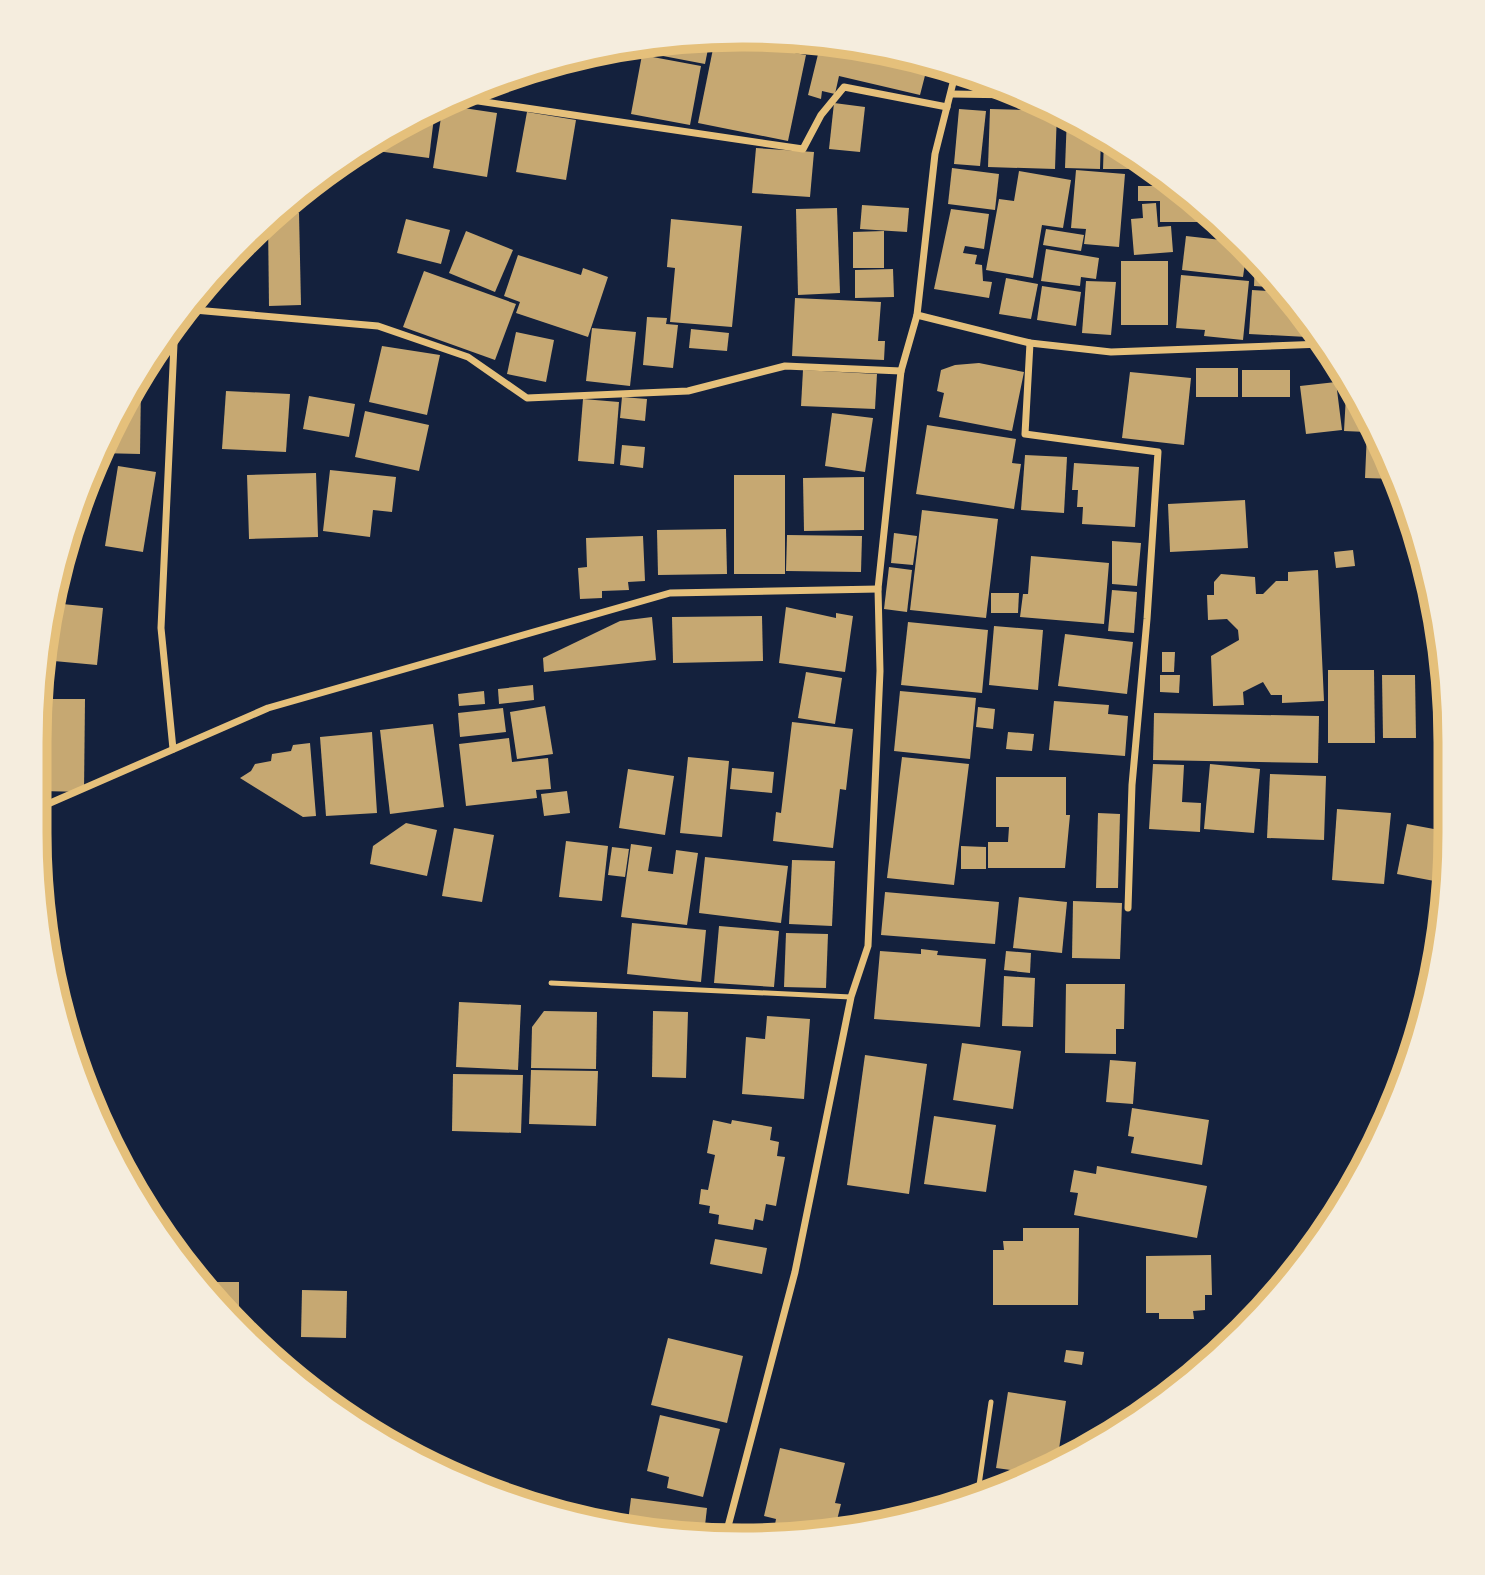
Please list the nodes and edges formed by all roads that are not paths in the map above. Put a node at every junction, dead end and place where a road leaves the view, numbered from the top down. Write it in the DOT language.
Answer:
graph roads {
  1 [pos="954,80"];
  2 [pos="951,94"];
  3 [pos="995,95"];
  4 [pos="475,101"];
  5 [pos="947,107"];
  6 [pos="198,310"];
  7 [pos="917,315"];
  8 [pos="174,342"];
  9 [pos="1030,343"];
  10 [pos="1313,344"];
  11 [pos="901,370"];
  12 [pos="878,589"];
  13 [pos="173,749"];
  14 [pos="47,804"];
  15 [pos="1128,908"];
  16 [pos="551,983"];
  17 [pos="851,997"];
  18 [pos="991,1402"];
  19 [pos="979,1486"];
  20 [pos="728,1527"];
  1 -- 2 [label="street"];
  2 -- 3 [label="street"];
  2 -- 5 [label="street"];
  4 -- 5 [label="street"];
  5 -- 7 [label="street"];
  6 -- 11 [label="street"];
  7 -- 9 [label="street"];
  7 -- 11 [label="street"];
  8 -- 13 [label="street"];
  9 -- 10 [label="street"];
  9 -- 15 [label="street"];
  11 -- 12 [label="street"];
  12 -- 13 [label="street"];
  12 -- 17 [label="street"];
  13 -- 14 [label="street"];
  16 -- 17 [label="lane"];
  17 -- 20 [label="street"];
  18 -- 19 [label="lane"];
}
